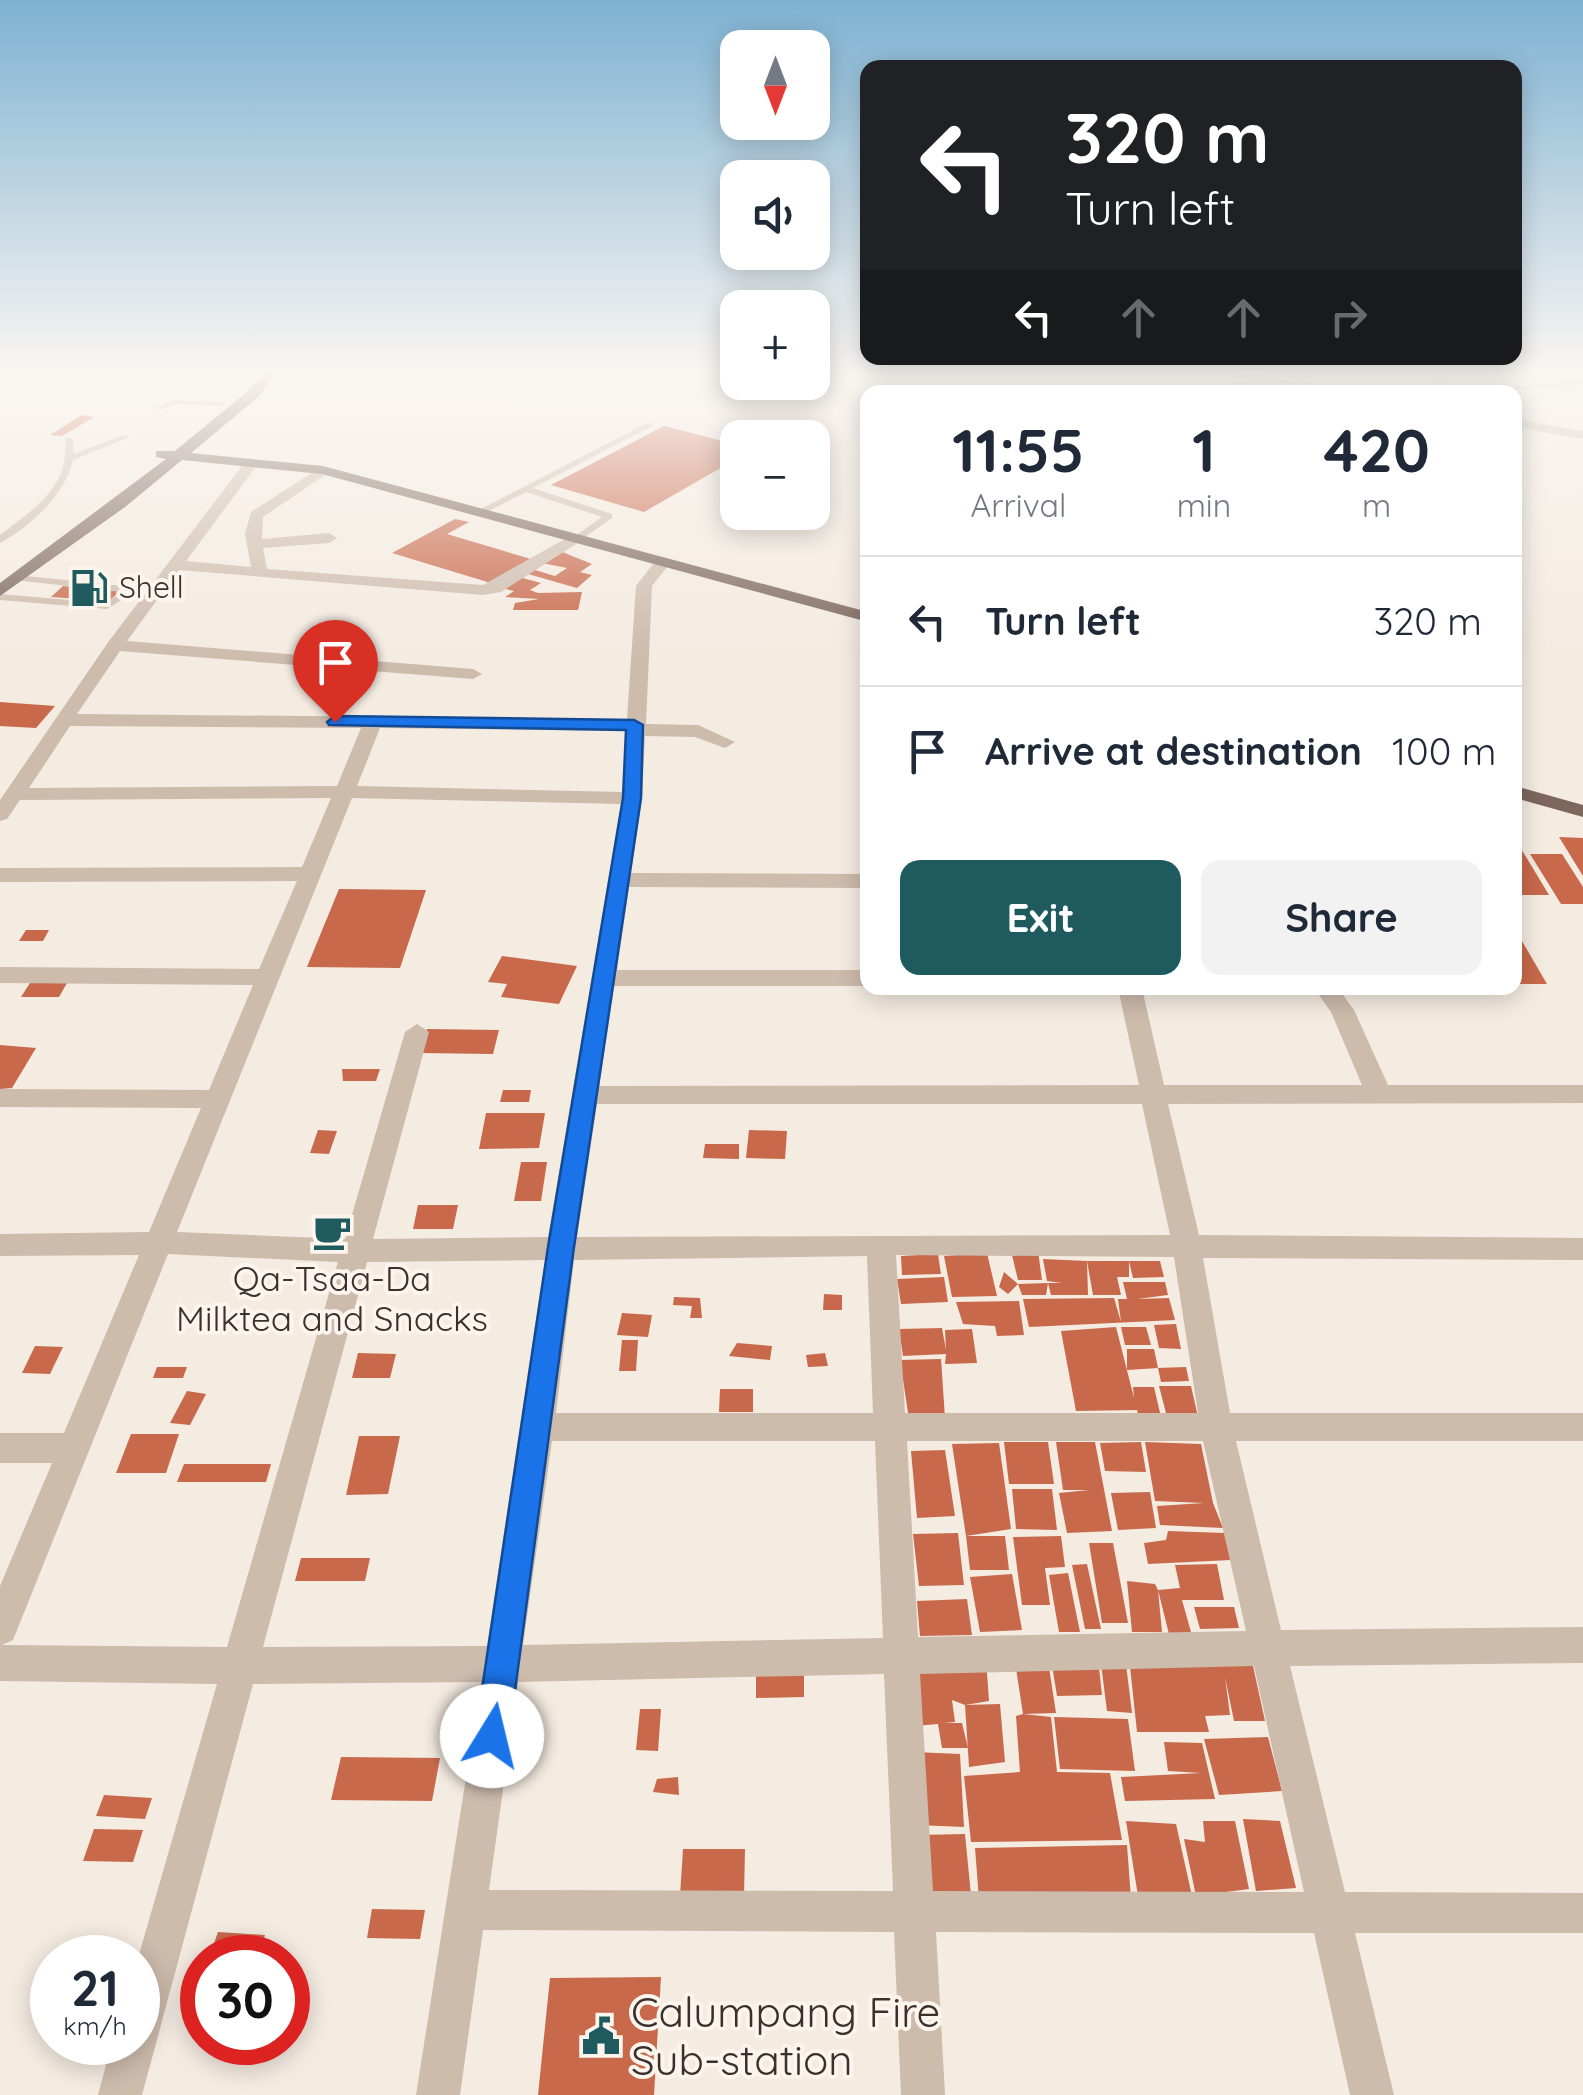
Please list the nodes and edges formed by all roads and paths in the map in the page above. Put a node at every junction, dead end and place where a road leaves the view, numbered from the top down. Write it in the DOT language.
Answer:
graph roads {
  1 [pos="69,465"];
  2 [pos="156,465"];
  3 [pos="161,465"];
  4 [pos="203,465"];
  5 [pos="251,465"];
  6 [pos="283,465"];
  7 [pos="573,465"];
  8 [pos="323,470"];
  9 [pos="150,479"];
  10 [pos="526,489"];
  11 [pos="480,512"];
  12 [pos="329,538"];
  13 [pos="576,538"];
  14 [pos="0,540"];
  15 [pos="257,544"];
  16 [pos="51,551"];
  17 [pos="663,562"];
  18 [pos="175,566"];
  19 [pos="260,572"];
  20 [pos="17,578"];
  21 [pos="0,594"];
  22 [pos="860,616"];
  23 [pos="115,645"];
  24 [pos="473,674"];
  25 [pos="62,720"];
  26 [pos="373,722"];
  27 [pos="635,727"];
  28 [pos="725,742"];
  29 [pos="342,792"];
  30 [pos="14,794"];
  31 [pos="1522,794"];
  32 [pos="632,798"];
  33 [pos="1583,811"];
  34 [pos="0,815"];
  35 [pos="0,874"];
  36 [pos="310,874"];
  37 [pos="620,880"];
  38 [pos="860,881"];
  39 [pos="0,976"];
  40 [pos="268,977"];
  41 [pos="605,978"];
  42 [pos="860,978"];
  43 [pos="1132,995"];
  44 [pos="1331,995"];
  45 [pos="417,1032"];
  46 [pos="1379,1094"];
  47 [pos="1583,1094"];
  48 [pos="588,1095"];
  49 [pos="1154,1095"];
  50 [pos="0,1098"];
  51 [pos="215,1099"];
  52 [pos="157,1243"];
  53 [pos="881,1244"];
  54 [pos="0,1245"];
  55 [pos="561,1247"];
  56 [pos="1186,1247"];
  57 [pos="1583,1248"];
  58 [pos="358,1251"];
  59 [pos="1216,1426"];
  60 [pos="1583,1426"];
  61 [pos="538,1428"];
  62 [pos="888,1428"];
  63 [pos="0,1448"];
  64 [pos="75,1448"];
  65 [pos="0,1628"];
  66 [pos="1583,1644"];
  67 [pos="1266,1646"];
  68 [pos="901,1657"];
  69 [pos="0,1663"];
  70 [pos="502,1666"];
  71 [pos="240,1668"];
  72 [pos="466,1910"];
  73 [pos="1583,1913"];
  74 [pos="914,1914"];
  75 [pos="1332,1914"];
  76 [pos="160,1953"];
  77 [pos="128,2065"];
  78 [pos="120,2095"];
  79 [pos="438,2095"];
  80 [pos="923,2095"];
  81 [pos="1372,2095"];
  1 -- 14 [label="lane"];
  2 -- 16 [label="main road"];
  3 -- 9 [label="main road"];
  4 -- 9 [label="main road"];
  5 -- 18 [label="street"];
  6 -- 8 [label="main road"];
  7 -- 10 [label="lane"];
  8 -- 11 [label="main road"];
  8 -- 15 [label="street"];
  9 -- 16 [label="main road"];
  10 -- 11 [label="lane"];
  10 -- 13 [label="lane"];
  11 -- 13 [label="main road"];
  12 -- 15 [label="street"];
  13 -- 17 [label="main road"];
  13 -- 19 [label="street"];
  15 -- 19 [label="street"];
  16 -- 20 [label="main road"];
  17 -- 22 [label="main road"];
  17 -- 27 [label="street"];
  18 -- 19 [label="street"];
  18 -- 23 [label="street"];
  20 -- 21 [label="main road"];
  20 -- 21 [label="lane"];
  23 -- 24 [label="street"];
  23 -- 25 [label="street"];
  25 -- 26 [label="street"];
  25 -- 30 [label="street"];
  26 -- 27 [label="street"];
  26 -- 29 [label="street"];
  27 -- 28 [label="street"];
  27 -- 32 [label="street"];
  29 -- 30 [label="street"];
  29 -- 32 [label="street"];
  29 -- 36 [label="street"];
  30 -- 34 [label="street"];
  31 -- 33 [label="main road"];
  32 -- 37 [label="street"];
  35 -- 36 [label="street"];
  36 -- 40 [label="street"];
  37 -- 38 [label="street"];
  37 -- 41 [label="street"];
  39 -- 40 [label="street"];
  40 -- 51 [label="street"];
  41 -- 42 [label="street"];
  41 -- 48 [label="street"];
  43 -- 49 [label="street"];
  44 -- 46 [label="street"];
  45 -- 58 [label="street"];
  46 -- 47 [label="street"];
  46 -- 49 [label="street"];
  48 -- 49 [label="street"];
  48 -- 55 [label="street"];
  49 -- 56 [label="street"];
  50 -- 51 [label="street"];
  51 -- 52 [label="street"];
  52 -- 54 [label="street"];
  52 -- 58 [label="street"];
  52 -- 64 [label="street"];
  53 -- 55 [label="street"];
  53 -- 56 [label="street"];
  53 -- 62 [label="street"];
  55 -- 58 [label="street"];
  55 -- 61 [label="street"];
  56 -- 57 [label="street"];
  56 -- 59 [label="street"];
  58 -- 71 [label="street"];
  59 -- 60 [label="street"];
  59 -- 62 [label="street"];
  59 -- 67 [label="street"];
  61 -- 62 [label="street"];
  61 -- 70 [label="street"];
  62 -- 68 [label="street"];
  63 -- 64 [label="street"];
  64 -- 65 [label="street"];
  66 -- 67 [label="street"];
  67 -- 68 [label="street"];
  67 -- 75 [label="street"];
  68 -- 70 [label="street"];
  68 -- 74 [label="street"];
  69 -- 71 [label="street"];
  70 -- 71 [label="street"];
  70 -- 72 [label="street"];
  71 -- 76 [label="street"];
  72 -- 74 [label="street"];
  72 -- 79 [label="street"];
  73 -- 75 [label="street"];
  74 -- 75 [label="street"];
  74 -- 80 [label="street"];
  75 -- 81 [label="street"];
  77 -- 78 [label="street"];
}
